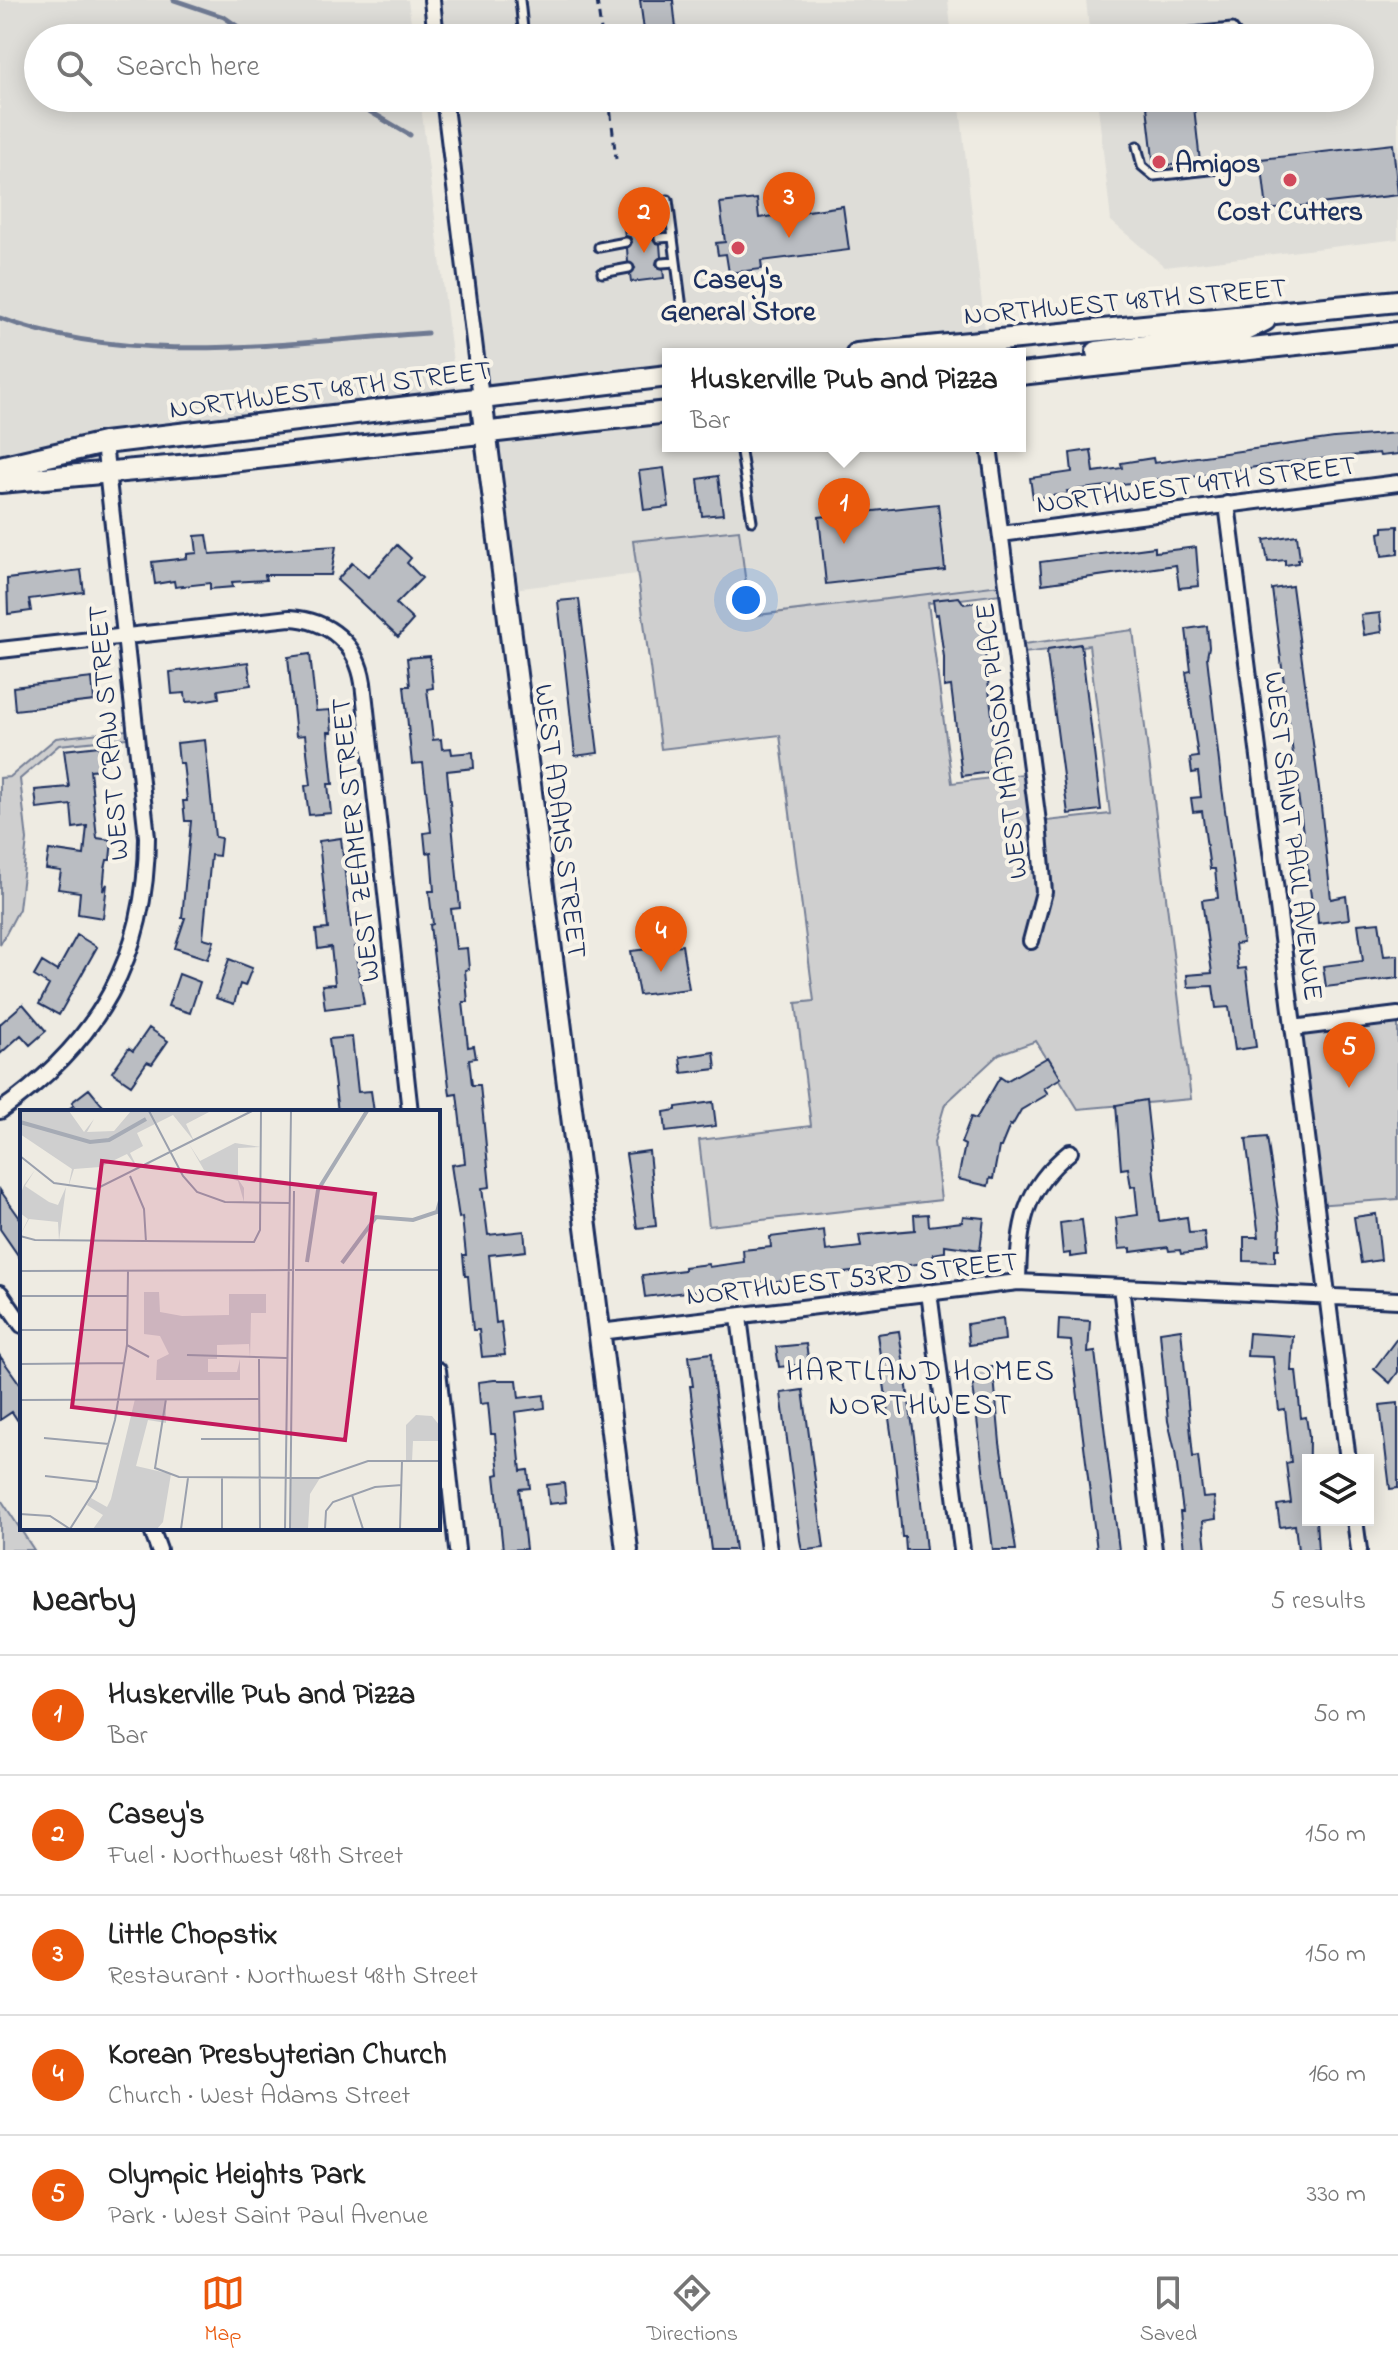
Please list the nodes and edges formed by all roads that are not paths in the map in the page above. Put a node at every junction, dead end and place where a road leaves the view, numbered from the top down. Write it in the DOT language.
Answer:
graph roads {
  1 [pos="432,0"];
  2 [pos="520,0"];
  3 [pos="435,24"];
  4 [pos="523,24"];
  5 [pos="446,112"];
  6 [pos="1137,146"];
  7 [pos="1228,168"];
  8 [pos="668,200"];
  9 [pos="673,237"];
  10 [pos="659,238"];
  11 [pos="626,242"];
  12 [pos="599,247"];
  13 [pos="676,262"];
  14 [pos="662,263"];
  15 [pos="629,268"];
  16 [pos="602,273"];
  17 [pos="1398,301"];
  18 [pos="682,308"];
  19 [pos="1276,314"];
  20 [pos="1398,333"];
  21 [pos="912,348"];
  22 [pos="1026,360"];
  23 [pos="1026,373"];
  24 [pos="662,377"];
  25 [pos="481,398"];
  26 [pos="662,413"];
  27 [pos="485,432"];
  28 [pos="104,443"];
  29 [pos="741,452"];
  30 [pos="990,452"];
  31 [pos="0,467"];
  32 [pos="107,473"];
  33 [pos="0,482"];
  34 [pos="1398,483"];
  35 [pos="1227,504"];
  36 [pos="752,521"];
  37 [pos="1001,534"];
  38 [pos="125,636"];
  39 [pos="0,650"];
  40 [pos="1031,941"];
  41 [pos="1398,1015"];
  42 [pos="1293,1028"];
  43 [pos="410,1110"];
  44 [pos="0,1111"];
  45 [pos="1070,1152"];
  46 [pos="1018,1282"];
  47 [pos="1121,1287"];
  48 [pos="929,1292"];
  49 [pos="0,1293"];
  50 [pos="1326,1296"];
  51 [pos="1398,1300"];
  52 [pos="739,1317"];
  53 [pos="20,1322"];
  54 [pos="600,1332"];
  55 [pos="440,1389"];
  56 [pos="1347,1454"];
  57 [pos="1356,1526"];
  58 [pos="152,1530"];
  59 [pos="159,1550"];
  60 [pos="457,1550"];
  61 [pos="627,1550"];
  62 [pos="769,1550"];
  63 [pos="962,1550"];
  64 [pos="1154,1550"];
  65 [pos="1359,1550"];
  1 -- 3 [label="street"];
  2 -- 4 [label="lane"];
  5 -- 25 [label="street, WEST ADAMS STREET"];
  6 -- 7 [label="lane"];
  8 -- 9 [label="lane"];
  9 -- 10 [label="lane"];
  9 -- 13 [label="lane"];
  11 -- 12 [label="lane"];
  13 -- 14 [label="lane"];
  13 -- 18 [label="lane"];
  15 -- 16 [label="lane"];
  17 -- 19 [label="main road, NORTHWEST 48TH STREET"];
  19 -- 21 [label="main road, NORTHWEST 48TH STREET"];
  19 -- 22 [label="main road"];
  20 -- 23 [label="main road, NORTHWEST 48TH STREET"];
  24 -- 25 [label="main road, NORTHWEST 48TH STREET"];
  25 -- 27 [label="main road, WEST ADAMS STREET"];
  25 -- 28 [label="main road, NORTHWEST 48TH STREET"];
  26 -- 27 [label="main road"];
  27 -- 32 [label="main road"];
  27 -- 54 [label="main road, WEST ADAMS STREET"];
  28 -- 31 [label="main road, NORTHWEST 48TH STREET"];
  28 -- 32 [label="street, WEST CRAW STREET"];
  29 -- 36 [label="lane"];
  30 -- 37 [label="street, WEST MADISON PLACE"];
  32 -- 33 [label="main road"];
  32 -- 38 [label="street, WEST CRAW STREET"];
  34 -- 35 [label="street, NORTHWEST 49TH STREET"];
  35 -- 37 [label="street, NORTHWEST 49TH STREET"];
  35 -- 42 [label="street, WEST SAINT PAUL AVENUE"];
  37 -- 40 [label="street, WEST MADISON PLACE"];
  38 -- 39 [label="street"];
  38 -- 43 [label="street, WEST ZEAMER STREET"];
  38 -- 44 [label="street, WEST CRAW STREET"];
  41 -- 42 [label="street"];
  42 -- 50 [label="street, WEST SAINT PAUL AVENUE"];
  45 -- 46 [label="street"];
  46 -- 47 [label="street, NORTHWEST 53RD STREET"];
  46 -- 48 [label="street, NORTHWEST 53RD STREET"];
  47 -- 50 [label="street, NORTHWEST 53RD STREET"];
  47 -- 64 [label="street"];
  48 -- 52 [label="street, NORTHWEST 53RD STREET"];
  48 -- 63 [label="street"];
  49 -- 53 [label="street"];
  50 -- 51 [label="street, NORTHWEST 53RD STREET"];
  50 -- 56 [label="street, WEST SAINT PAUL AVENUE"];
  52 -- 54 [label="street, NORTHWEST 53RD STREET"];
  52 -- 62 [label="street"];
  54 -- 61 [label="main road, WEST ADAMS STREET"];
  55 -- 60 [label="street"];
  57 -- 65 [label="street"];
  58 -- 59 [label="street"];
}
